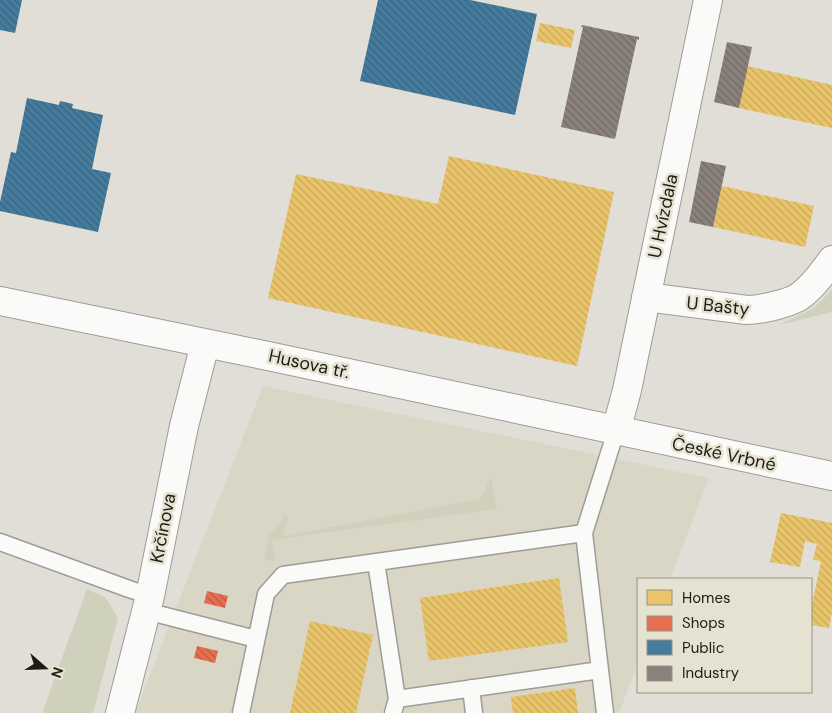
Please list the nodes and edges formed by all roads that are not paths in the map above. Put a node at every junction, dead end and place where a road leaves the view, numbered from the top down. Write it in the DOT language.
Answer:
graph roads {
  1 [pos="708,0"];
  2 [pos="832,260"];
  3 [pos="646,297"];
  4 [pos="0,301"];
  5 [pos="205,344"];
  6 [pos="616,431"];
  7 [pos="832,476"];
  8 [pos="584,533"];
  9 [pos="0,542"];
  10 [pos="376,562"];
  11 [pos="148,603"];
  12 [pos="256,639"];
  13 [pos="600,670"];
  14 [pos="471,688"];
  15 [pos="395,706"];
  16 [pos="120,713"];
  17 [pos="240,713"];
  18 [pos="474,713"];
  19 [pos="605,713"];
  1 -- 3 [label="street, U Hvízdala"];
  2 -- 3 [label="street, U Bašty"];
  3 -- 6 [label="street, U Hvízdala"];
  4 -- 5 [label="street, Husova tř."];
  5 -- 6 [label="street, Husova tř."];
  5 -- 11 [label="street, Krčínova"];
  6 -- 7 [label="street, České Vrbné"];
  6 -- 8 [label="lane"];
  8 -- 10 [label="lane"];
  8 -- 13 [label="lane"];
  9 -- 11 [label="lane"];
  10 -- 12 [label="lane"];
  10 -- 15 [label="lane"];
  11 -- 12 [label="lane"];
  11 -- 16 [label="street, Krčínova"];
  12 -- 17 [label="lane"];
  13 -- 14 [label="lane"];
  13 -- 19 [label="lane"];
  14 -- 15 [label="lane"];
  14 -- 18 [label="lane"];
}
